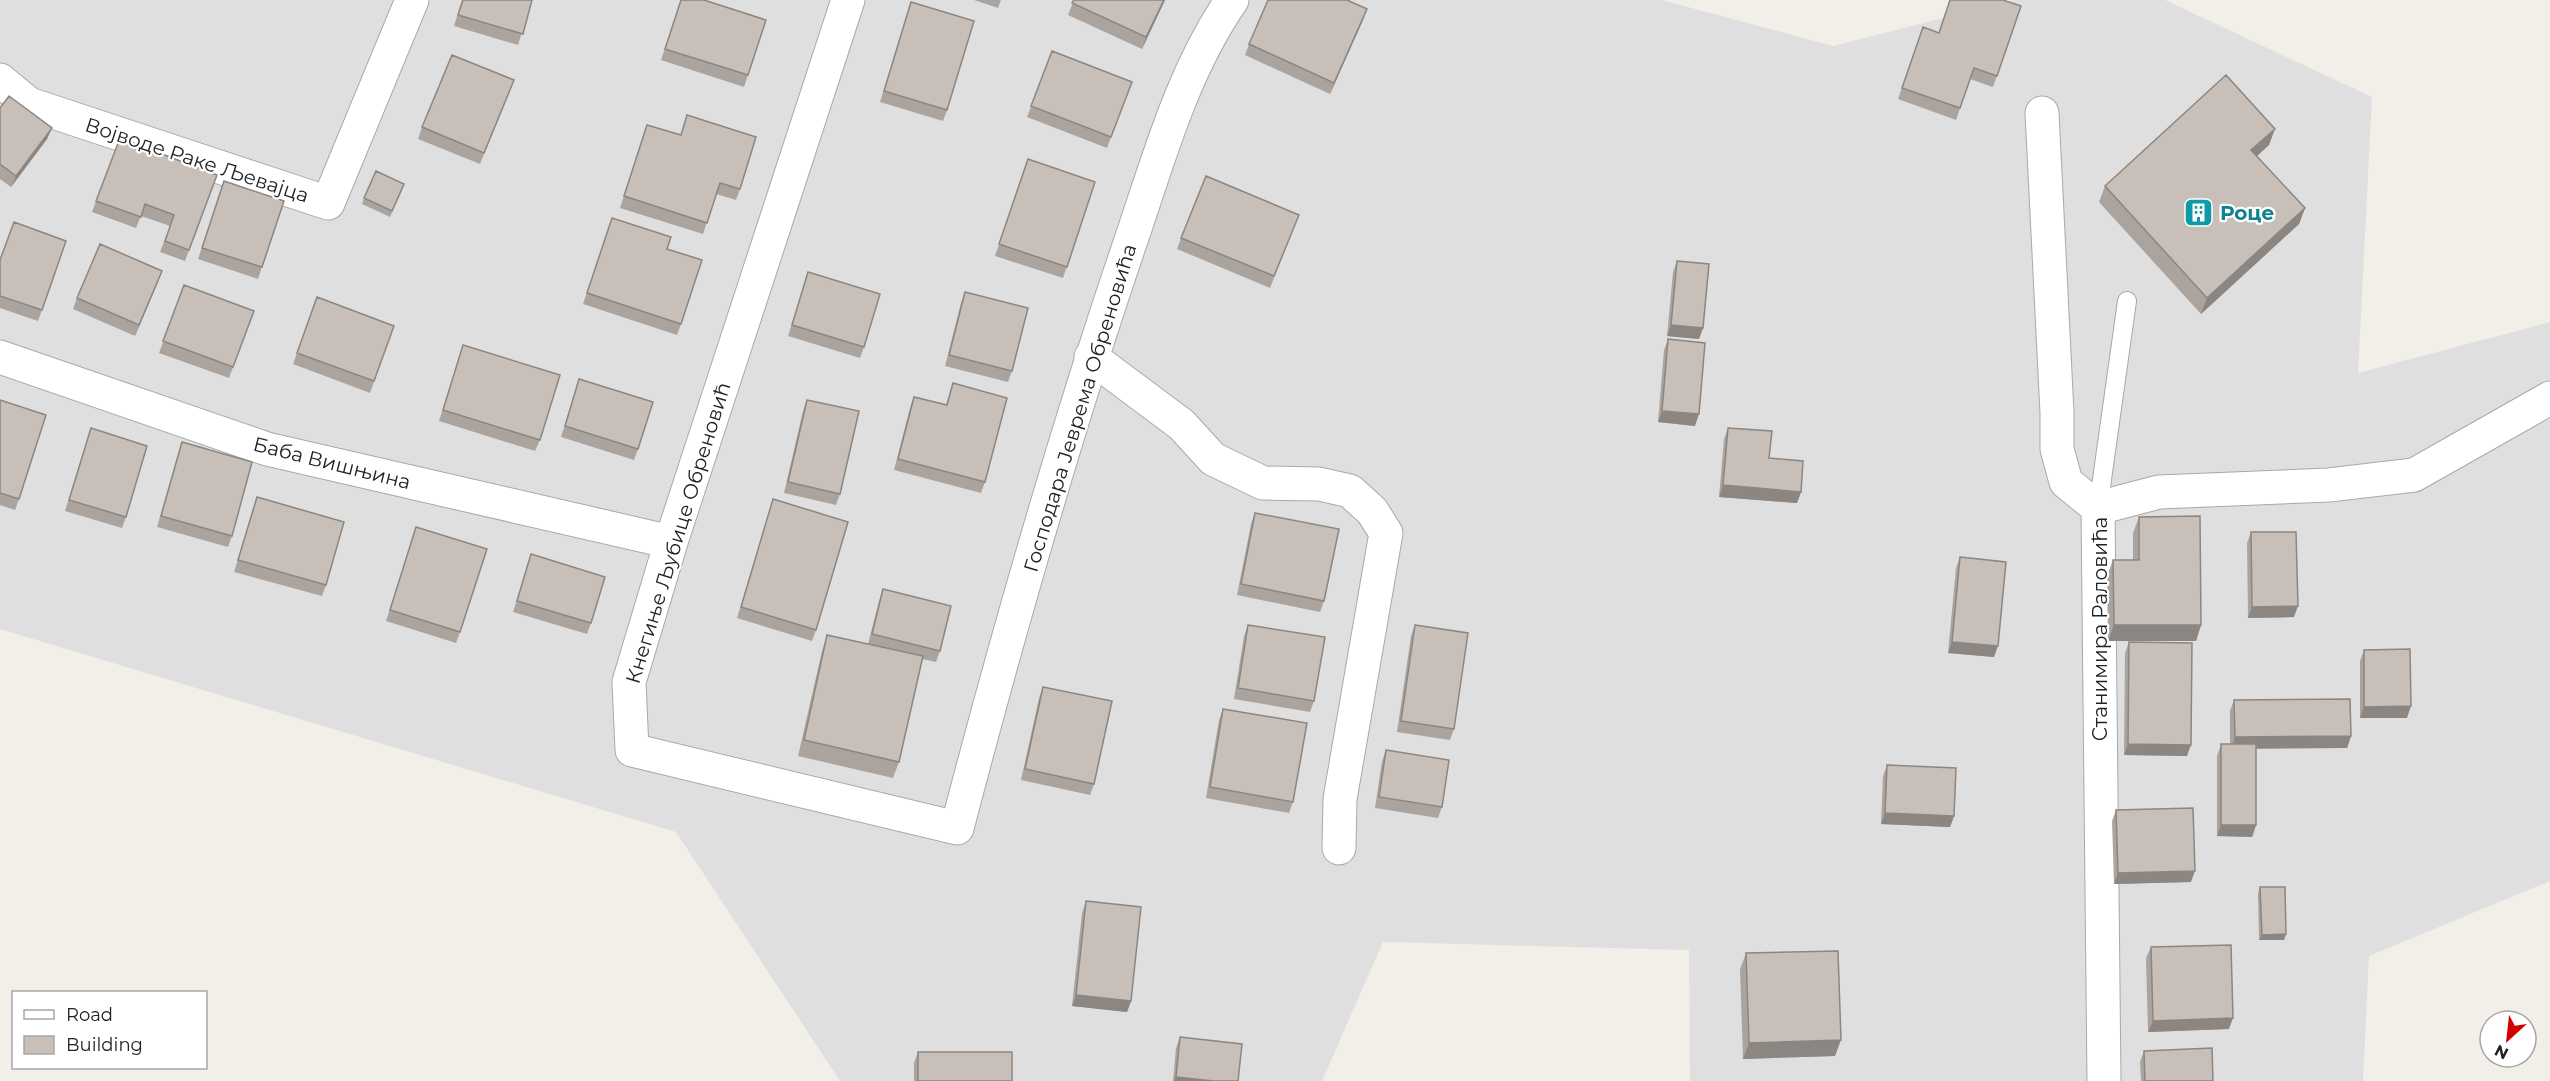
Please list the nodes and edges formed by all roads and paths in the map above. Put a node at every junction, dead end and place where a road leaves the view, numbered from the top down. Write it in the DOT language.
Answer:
graph roads {
  1 [pos="412,0"];
  2 [pos="848,0"];
  3 [pos="1232,0"];
  4 [pos="0,80"];
  5 [pos="2042,113"];
  6 [pos="2127,300"];
  7 [pos="0,357"];
  8 [pos="1091,357"];
  9 [pos="2550,398"];
  10 [pos="2098,508"];
  11 [pos="671,543"];
  12 [pos="957,828"];
  13 [pos="1339,848"];
  14 [pos="2104,1081"];
  1 -- 4 [label="street, Војводе Раке Љевајца"];
  2 -- 11 [label="street, Кнегиње Љубице Обреновић"];
  3 -- 8 [label="street, Господара Јеврема Обреновића"];
  5 -- 10 [label="street"];
  6 -- 10 [label="lane"];
  7 -- 11 [label="street, Баба Вишњина"];
  8 -- 12 [label="street, Господара Јеврема Обреновића"];
  8 -- 13 [label="street"];
  9 -- 10 [label="street, Станимира Раловића"];
  10 -- 14 [label="street, Станимира Раловића"];
  11 -- 12 [label="street, Кнегиње Љубице Обреновић"];
}
